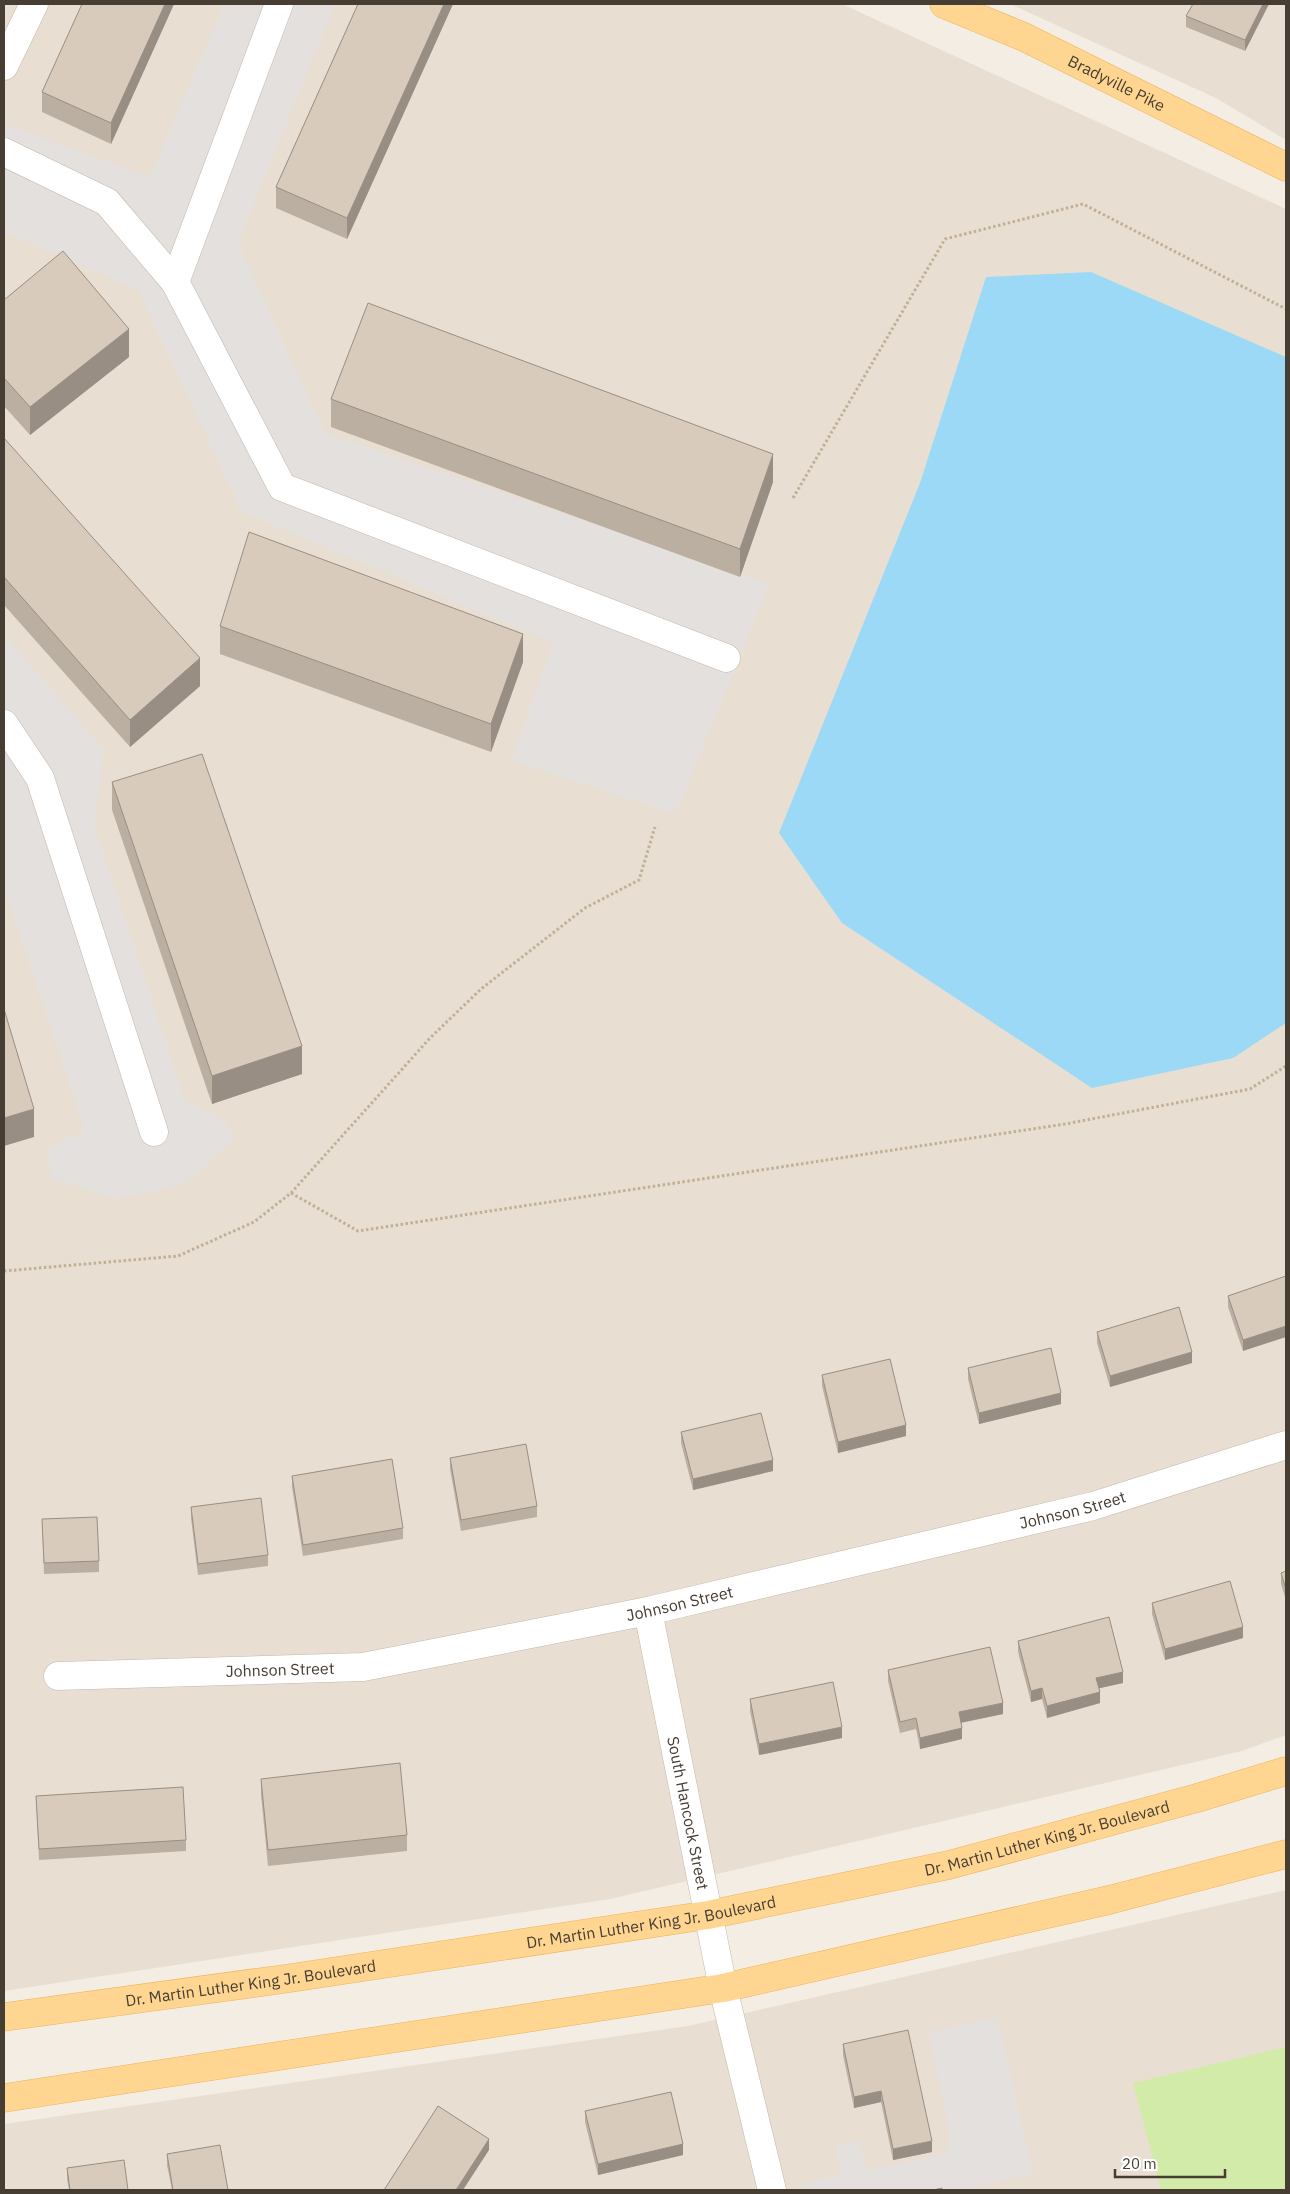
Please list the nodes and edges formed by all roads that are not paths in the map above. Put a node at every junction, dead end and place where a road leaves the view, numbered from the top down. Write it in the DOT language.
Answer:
graph roads {
  1 [pos="34,4"];
  2 [pos="279,4"];
  3 [pos="944,4"];
  4 [pos="4,66"];
  5 [pos="4,152"];
  6 [pos="1286,167"];
  7 [pos="175,282"];
  8 [pos="726,658"];
  9 [pos="4,724"];
  10 [pos="154,1132"];
  11 [pos="1286,1444"];
  12 [pos="648,1611"];
  13 [pos="58,1676"];
  14 [pos="1286,1771"];
  15 [pos="1286,1854"];
  16 [pos="708,1915"];
  17 [pos="723,1988"];
  18 [pos="4,2017"];
  19 [pos="4,2098"];
  20 [pos="772,2190"];
  1 -- 4 [label="street"];
  2 -- 7 [label="street"];
  3 -- 6 [label="main road, Bradyville Pike"];
  5 -- 7 [label="street"];
  7 -- 8 [label="street"];
  9 -- 10 [label="street"];
  11 -- 12 [label="street, Johnson Street"];
  12 -- 13 [label="street, Johnson Street"];
  12 -- 16 [label="street, South Hancock Street"];
  14 -- 16 [label="main road, Dr. Martin Luther King Jr. Boulevard"];
  15 -- 17 [label="main road"];
  16 -- 17 [label="street, South Hancock Street"];
  16 -- 18 [label="main road, Dr. Martin Luther King Jr. Boulevard"];
  17 -- 19 [label="main road"];
  17 -- 20 [label="street, South Hancock Street"];
}
